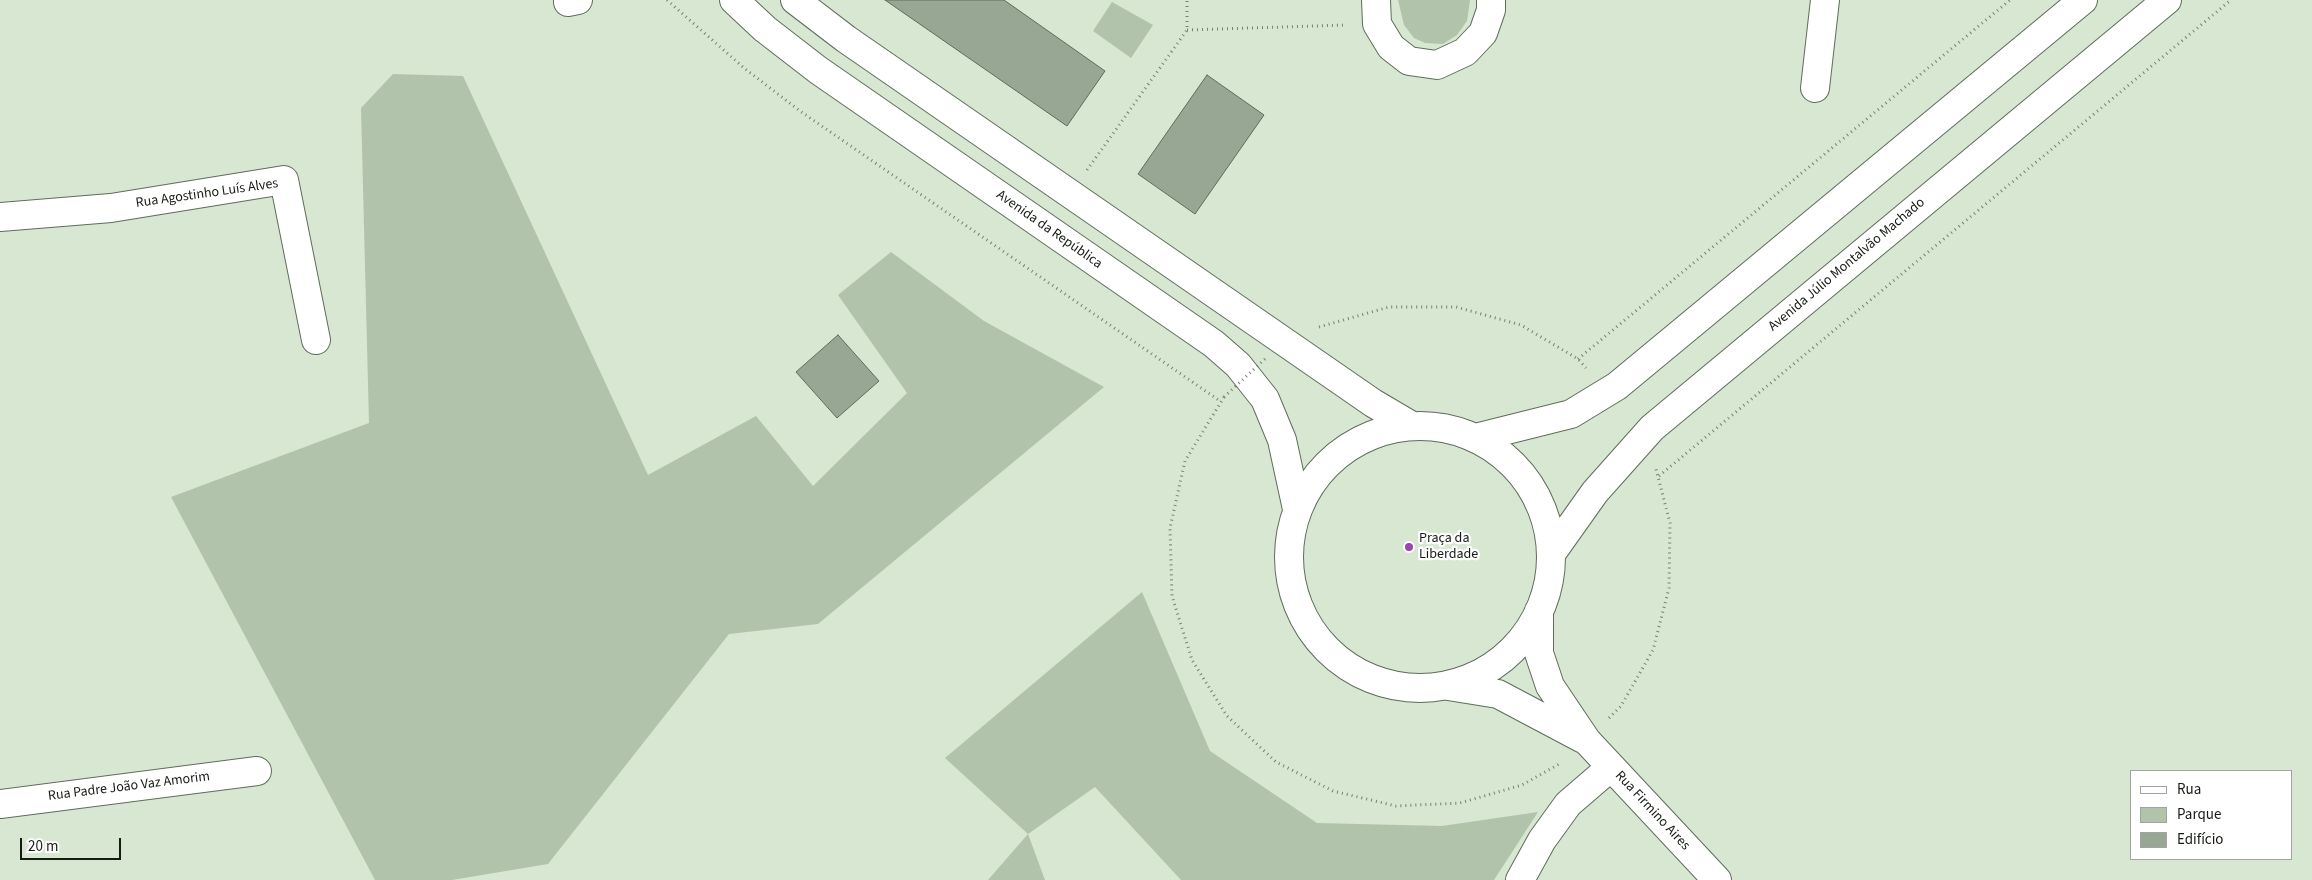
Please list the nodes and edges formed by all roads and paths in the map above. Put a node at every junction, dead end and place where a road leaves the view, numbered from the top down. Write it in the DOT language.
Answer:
graph roads {
  1 [pos="569,0"];
  2 [pos="578,0"];
  3 [pos="667,0"];
  4 [pos="734,0"];
  5 [pos="795,0"];
  6 [pos="1187,0"];
  7 [pos="1491,0"];
  8 [pos="1825,0"];
  9 [pos="2010,0"];
  10 [pos="2082,0"];
  11 [pos="2167,0"];
  12 [pos="2231,0"];
  13 [pos="1377,12"];
  14 [pos="1188,30"];
  15 [pos="1815,88"];
  16 [pos="1070,193"];
  17 [pos="0,217"];
  18 [pos="316,340"];
  19 [pos="1266,358"];
  20 [pos="1578,359"];
  21 [pos="1220,401"];
  22 [pos="1412,426"];
  23 [pos="1475,438"];
  24 [pos="1659,476"];
  25 [pos="1297,509"];
  26 [pos="1551,554"];
  27 [pos="1539,611"];
  28 [pos="1447,686"];
  29 [pos="1621,706"];
  30 [pos="1587,741"];
  31 [pos="1611,766"];
  32 [pos="258,771"];
  33 [pos="0,804"];
  34 [pos="1520,880"];
  35 [pos="1717,880"];
  1 -- 2 [label="street"];
  3 -- 21 [label="path"];
  4 -- 25 [label="street, Avenida da República"];
  5 -- 16 [label="street"];
  6 -- 14 [label="path"];
  7 -- 13 [label="street"];
  8 -- 15 [label="street"];
  9 -- 20 [label="path"];
  10 -- 23 [label="street"];
  11 -- 26 [label="street, Avenida Júlio Montalvão Machado"];
  12 -- 24 [label="path"];
  13 -- 14 [label="path"];
  14 -- 16 [label="path"];
  16 -- 22 [label="street"];
  17 -- 18 [label="street, Rua Agostinho Luís Alves"];
  19 -- 21 [label="path, bridge"];
  21 -- 30 [label="path"];
  22 -- 23 [label="street"];
  22 -- 25 [label="street"];
  23 -- 26 [label="street"];
  25 -- 28 [label="street"];
  26 -- 27 [label="street"];
  27 -- 28 [label="street"];
  27 -- 30 [label="street"];
  28 -- 30 [label="street"];
  29 -- 30 [label="path"];
  30 -- 31 [label="street, Rua Firmino Aires"];
  31 -- 34 [label="street"];
  31 -- 35 [label="street, Rua Firmino Aires"];
  32 -- 33 [label="street, Rua Padre João Vaz Amorim"];
}
